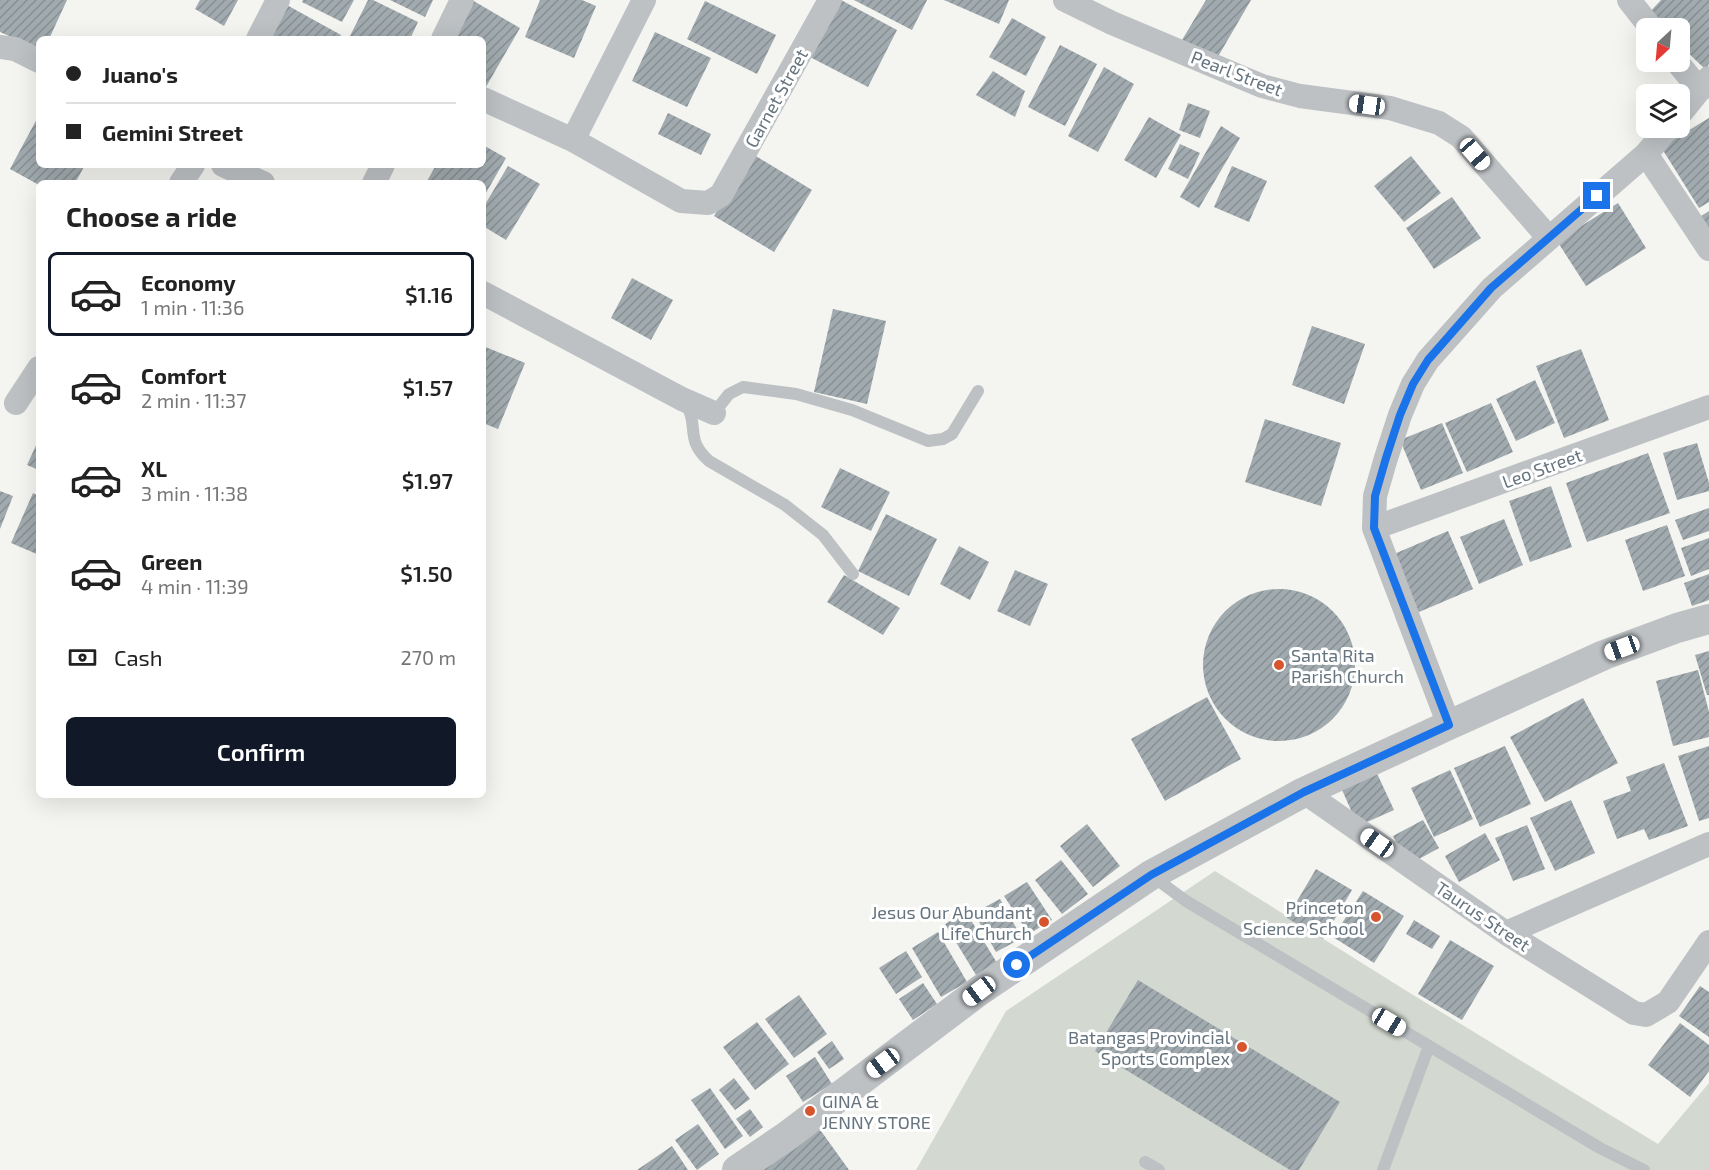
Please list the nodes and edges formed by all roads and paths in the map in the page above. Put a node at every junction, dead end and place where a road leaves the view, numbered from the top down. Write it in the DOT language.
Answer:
graph roads {
  1 [pos="278,0"];
  2 [pos="462,0"];
  3 [pos="644,0"];
  4 [pos="830,0"];
  5 [pos="1065,0"];
  6 [pos="1629,0"];
  7 [pos="1643,18"];
  8 [pos="260,36"];
  9 [pos="444,36"];
  10 [pos="0,47"];
  11 [pos="36,60"];
  12 [pos="1689,72"];
  13 [pos="1704,84"];
  14 [pos="486,100"];
  15 [pos="1690,102"];
  16 [pos="1660,138"];
  17 [pos="573,140"];
  18 [pos="1646,154"];
  19 [pos="230,168"];
  20 [pos="256,180"];
  21 [pos="1548,237"];
  22 [pos="1709,249"];
  23 [pos="486,295"];
  24 [pos="36,373"];
  25 [pos="978,391"];
  26 [pos="682,399"];
  27 [pos="16,403"];
  28 [pos="1709,407"];
  29 [pos="714,413"];
  30 [pos="1374,528"];
  31 [pos="853,574"];
  32 [pos="1709,618"];
  33 [pos="1449,725"];
  34 [pos="1304,792"];
  35 [pos="1709,844"];
  36 [pos="1151,875"];
  37 [pos="1506,933"];
  38 [pos="1709,942"];
  39 [pos="1429,1047"];
  40 [pos="1145,1162"];
  41 [pos="737,1170"];
  42 [pos="1159,1170"];
  43 [pos="1383,1170"];
  44 [pos="1644,1170"];
  1 -- 8 [label="street"];
  2 -- 9 [label="street"];
  3 -- 17 [label="street"];
  4 -- 17 [label="street, Garnet Street"];
  5 -- 21 [label="street, Pearl Street"];
  6 -- 7 [label="street"];
  10 -- 11 [label="street"];
  12 -- 13 [label="street"];
  13 -- 15 [label="street"];
  14 -- 17 [label="street"];
  16 -- 18 [label="street"];
  18 -- 21 [label="street"];
  18 -- 22 [label="street"];
  19 -- 20 [label="street"];
  21 -- 30 [label="street"];
  23 -- 26 [label="street"];
  24 -- 27 [label="street"];
  25 -- 29 [label="lane"];
  26 -- 29 [label="street"];
  26 -- 31 [label="lane"];
  28 -- 30 [label="street, Leo Street"];
  30 -- 33 [label="street"];
  32 -- 33 [label="street"];
  33 -- 34 [label="street"];
  34 -- 36 [label="street"];
  34 -- 37 [label="street, Taurus Street"];
  35 -- 37 [label="street"];
  36 -- 39 [label="lane"];
  36 -- 41 [label="street"];
  37 -- 38 [label="street, Taurus Street"];
  39 -- 43 [label="lane"];
  39 -- 44 [label="lane"];
  40 -- 42 [label="lane"];
}
